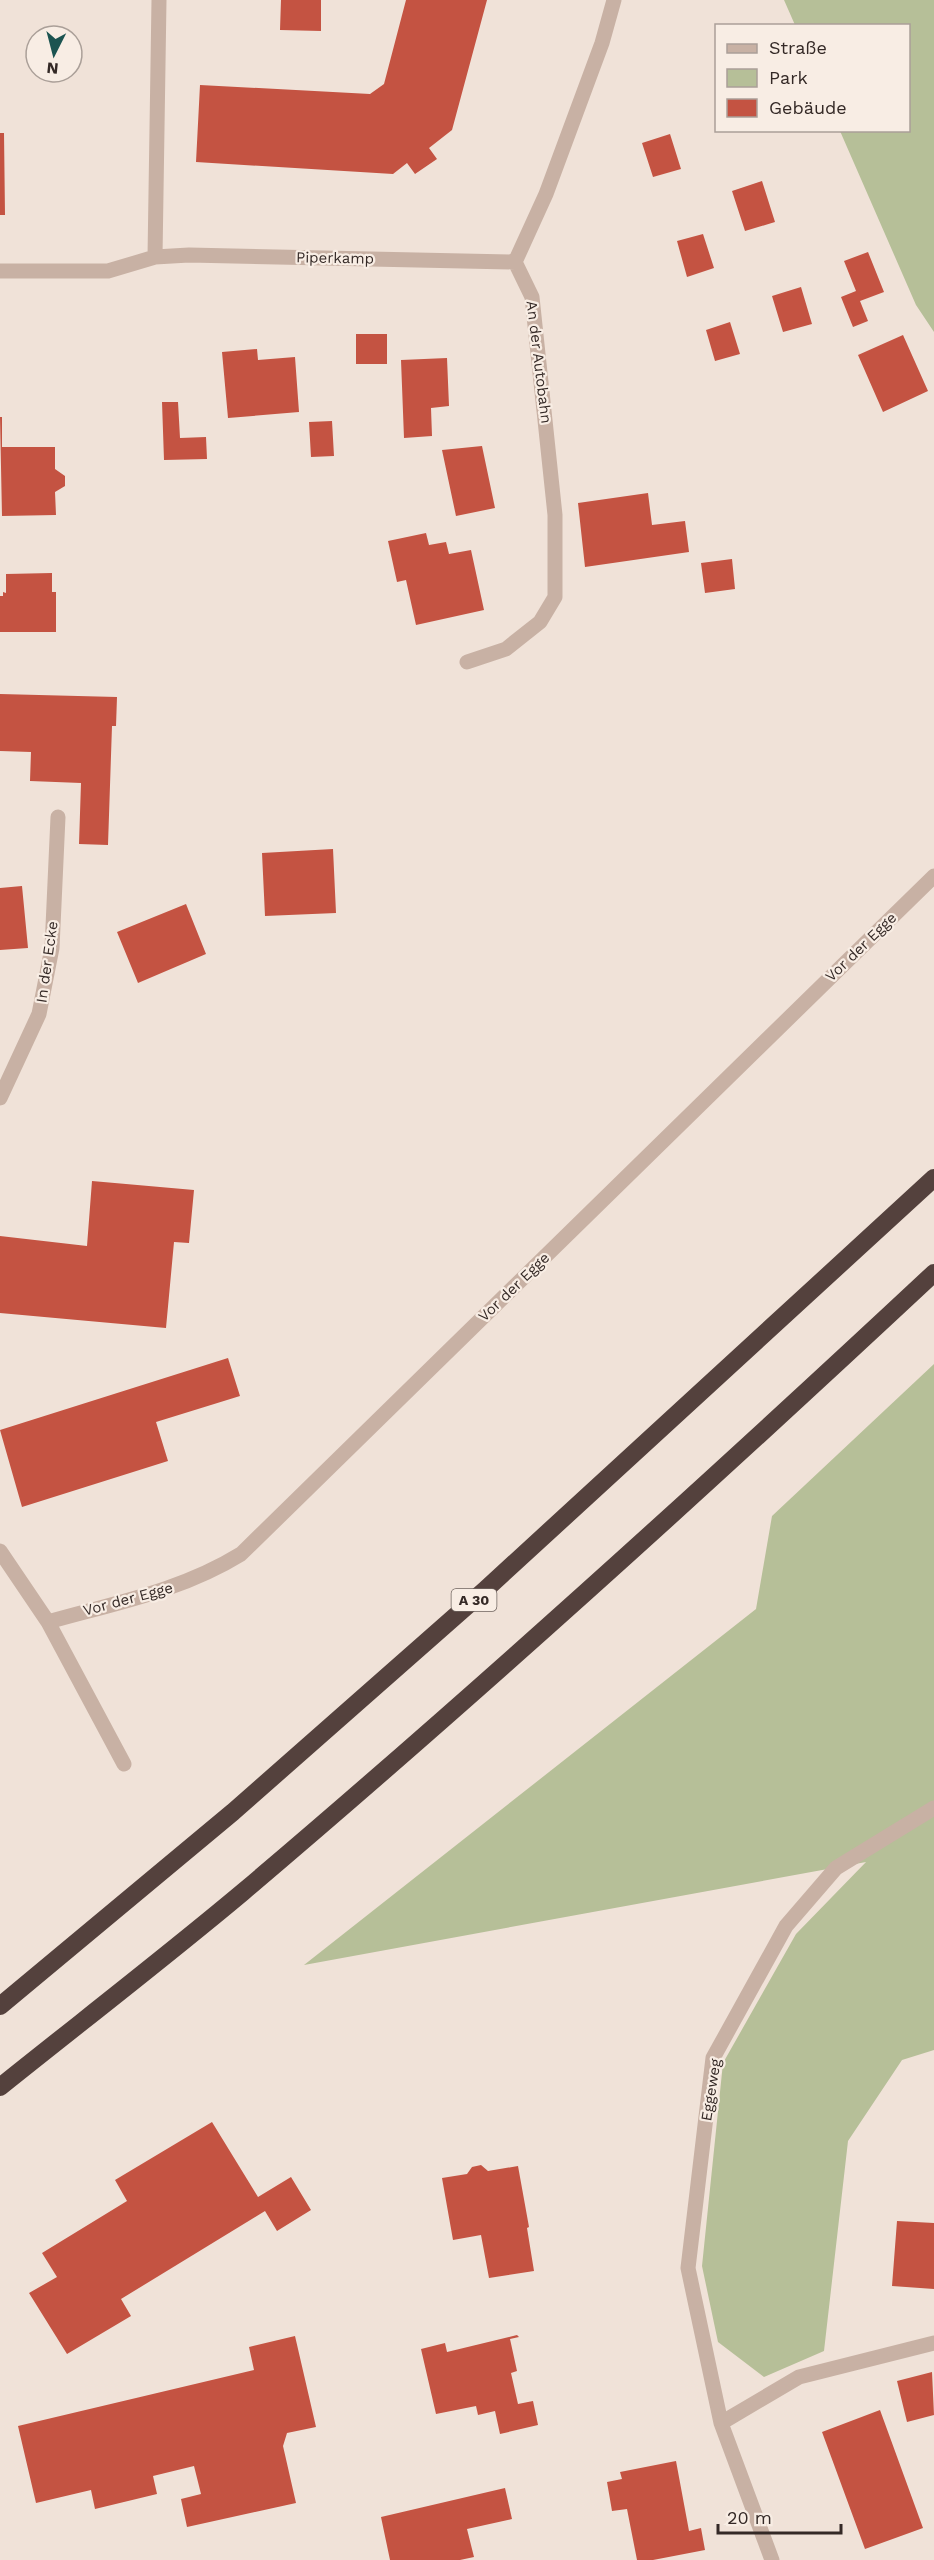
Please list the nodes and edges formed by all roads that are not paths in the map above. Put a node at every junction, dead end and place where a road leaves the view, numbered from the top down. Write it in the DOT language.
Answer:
graph roads {
  1 [pos="159,0"];
  2 [pos="614,0"];
  3 [pos="155,257"];
  4 [pos="515,262"];
  5 [pos="0,272"];
  6 [pos="467,662"];
  7 [pos="58,817"];
  8 [pos="934,876"];
  9 [pos="0,1098"];
  10 [pos="934,1178"];
  11 [pos="934,1273"];
  12 [pos="0,1551"];
  13 [pos="48,1622"];
  14 [pos="124,1764"];
  15 [pos="934,1808"];
  16 [pos="0,2006"];
  17 [pos="0,2087"];
  18 [pos="934,2343"];
  19 [pos="721,2423"];
  20 [pos="772,2560"];
  1 -- 3 [label="street"];
  2 -- 4 [label="street"];
  3 -- 4 [label="street, Piperkamp"];
  3 -- 5 [label="street, Piperkamp"];
  4 -- 6 [label="street, An der Autobahn"];
  7 -- 9 [label="street, In der Ecke"];
  8 -- 13 [label="street, Vor der Egge"];
  10 -- 16 [label="highway, A 30"];
  11 -- 17 [label="highway"];
  12 -- 13 [label="street"];
  13 -- 14 [label="street"];
  15 -- 19 [label="street, Eggeweg"];
  18 -- 19 [label="street"];
  19 -- 20 [label="street, Eggeweg"];
}
